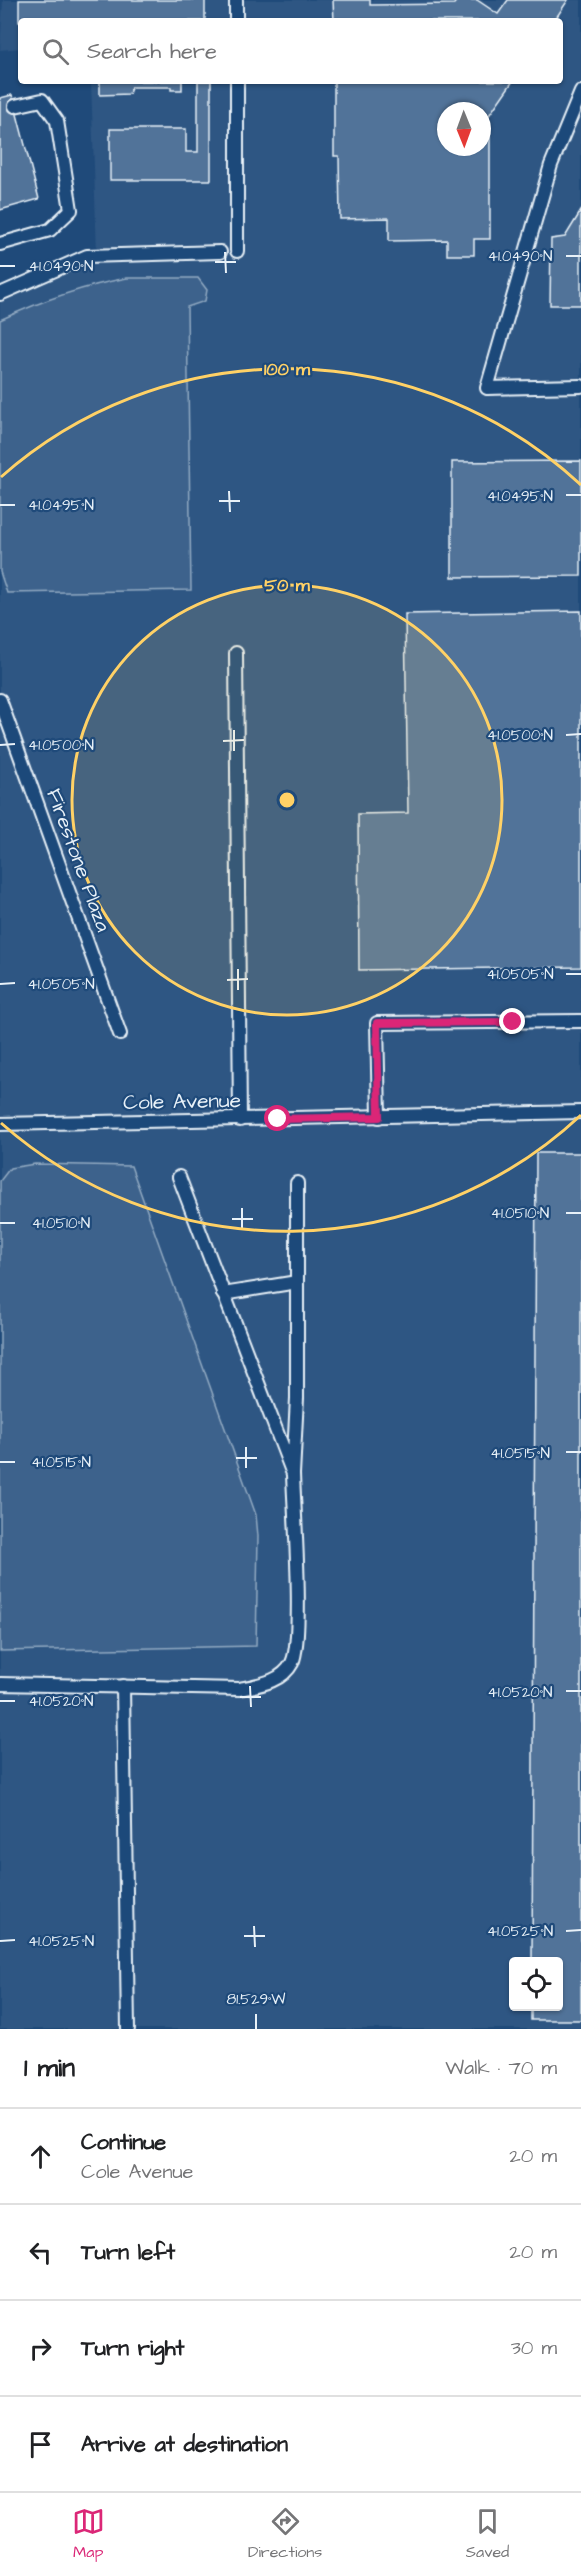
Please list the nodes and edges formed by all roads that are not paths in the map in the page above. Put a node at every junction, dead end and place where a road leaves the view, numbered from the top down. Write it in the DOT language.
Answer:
graph roads {
  1 [pos="236,0"];
  2 [pos="236,18"];
  3 [pos="237,84"];
  4 [pos="581,92"];
  5 [pos="15,106"];
  6 [pos="0,244"];
  7 [pos="237,251"];
  8 [pos="220,252"];
  9 [pos="0,294"];
  10 [pos="581,386"];
  11 [pos="236,653"];
  12 [pos="0,700"];
  13 [pos="581,1021"];
  14 [pos="120,1034"];
  15 [pos="581,1112"];
  16 [pos="379,1117"];
  17 [pos="240,1120"];
  18 [pos="0,1124"];
  19 [pos="179,1177"];
  20 [pos="297,1183"];
  21 [pos="297,1282"];
  22 [pos="223,1294"];
  23 [pos="293,1474"];
  24 [pos="0,1684"];
  25 [pos="123,1686"];
  26 [pos="128,2029"];
  1 -- 2 [label="lane"];
  3 -- 7 [label="lane"];
  4 -- 10 [label="lane"];
  5 -- 6 [label="lane"];
  8 -- 9 [label="lane"];
  11 -- 17 [label="lane"];
  12 -- 14 [label="lane, Firestone Plaza"];
  13 -- 16 [label="lane"];
  15 -- 16 [label="lane, Cole Avenue"];
  16 -- 17 [label="lane, Cole Avenue"];
  17 -- 18 [label="lane, Cole Avenue"];
  19 -- 22 [label="lane"];
  20 -- 21 [label="lane"];
  21 -- 22 [label="lane"];
  21 -- 23 [label="lane"];
  22 -- 23 [label="lane"];
  23 -- 25 [label="lane"];
  24 -- 25 [label="lane"];
  25 -- 26 [label="lane"];
}
